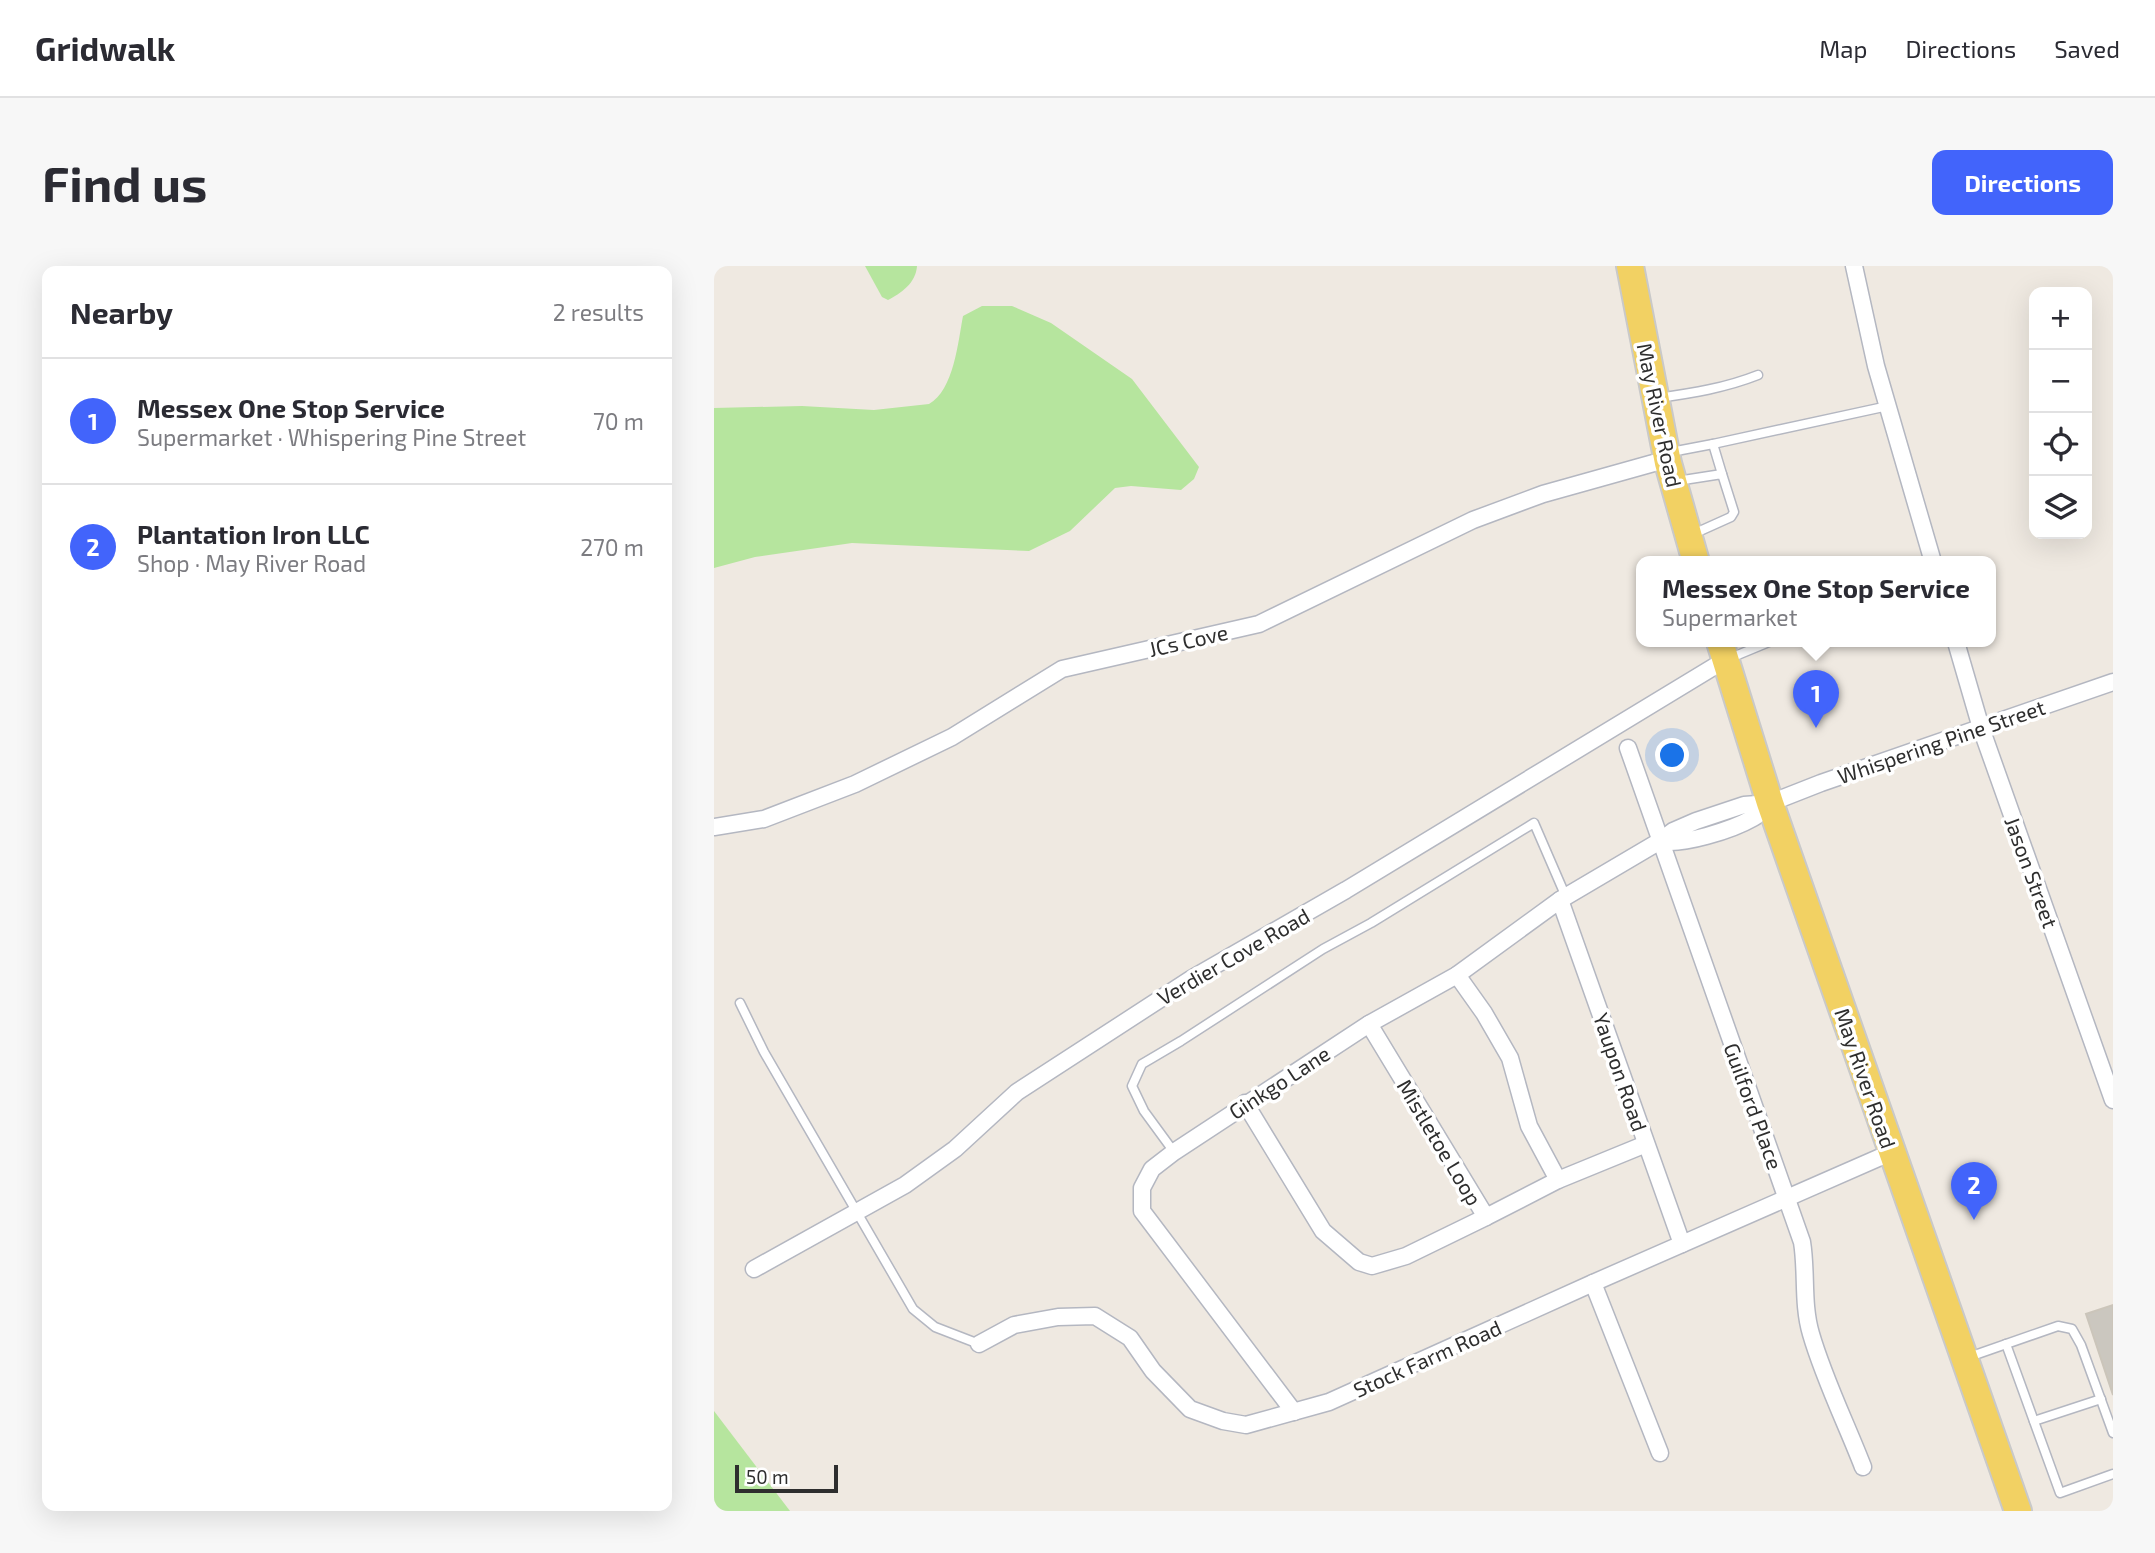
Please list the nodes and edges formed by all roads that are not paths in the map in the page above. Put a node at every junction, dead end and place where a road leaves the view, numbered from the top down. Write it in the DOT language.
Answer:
graph roads {
  1 [pos="1630,266"];
  2 [pos="1854,266"];
  3 [pos="1758,375"];
  4 [pos="1655,398"];
  5 [pos="1888,406"];
  6 [pos="1713,444"];
  7 [pos="1669,465"];
  8 [pos="1722,474"];
  9 [pos="1689,536"];
  10 [pos="1694,556"];
  11 [pos="1931,556"];
  12 [pos="1743,647"];
  13 [pos="1957,647"];
  14 [pos="1722,651"];
  15 [pos="2113,682"];
  16 [pos="1981,728"];
  17 [pos="1629,748"];
  18 [pos="1770,803"];
  19 [pos="714,827"];
  20 [pos="1660,841"];
  21 [pos="1563,898"];
  22 [pos="1457,975"];
  23 [pos="740,1003"];
  24 [pos="1368,1024"];
  25 [pos="2113,1100"];
  26 [pos="1245,1103"];
  27 [pos="1646,1144"];
  28 [pos="1174,1152"];
  29 [pos="1892,1153"];
  30 [pos="1558,1180"];
  31 [pos="1787,1198"];
  32 [pos="856,1212"];
  33 [pos="1486,1217"];
  34 [pos="1682,1244"];
  35 [pos="754,1269"];
  36 [pos="1593,1283"];
  37 [pos="979,1344"];
  38 [pos="2006,1344"];
  39 [pos="1964,1358"];
  40 [pos="2101,1399"];
  41 [pos="1294,1412"];
  42 [pos="2034,1421"];
  43 [pos="2113,1433"];
  44 [pos="1661,1453"];
  45 [pos="1863,1467"];
  46 [pos="2113,1474"];
  47 [pos="2018,1511"];
  1 -- 4 [label="main road, May River Road"];
  2 -- 5 [label="street"];
  3 -- 4 [label="lane"];
  4 -- 7 [label="main road, May River Road"];
  5 -- 6 [label="lane"];
  5 -- 11 [label="street"];
  6 -- 7 [label="lane"];
  6 -- 8 [label="lane"];
  7 -- 8 [label="lane"];
  7 -- 9 [label="main road, May River Road"];
  7 -- 19 [label="street, JCs Cove"];
  8 -- 9 [label="lane"];
  9 -- 10 [label="main road, May River Road"];
  12 -- 14 [label="lane"];
  13 -- 16 [label="street, Jason Street"];
  14 -- 18 [label="main road, May River Road"];
  14 -- 32 [label="street, Verdier Cove Road"];
  15 -- 16 [label="street, Whispering Pine Street"];
  16 -- 18 [label="street, Whispering Pine Street"];
  16 -- 25 [label="street, Jason Street"];
  17 -- 20 [label="street, Guilford Place"];
  18 -- 20 [label="street, Ginkgo Lane"];
  18 -- 29 [label="main road, May River Road"];
  20 -- 21 [label="street, Ginkgo Lane"];
  20 -- 31 [label="street, Guilford Place"];
  21 -- 22 [label="street, Ginkgo Lane"];
  21 -- 27 [label="street, Yaupon Road"];
  21 -- 28 [label="lane"];
  22 -- 24 [label="street, Ginkgo Lane"];
  22 -- 30 [label="street"];
  23 -- 32 [label="lane"];
  24 -- 26 [label="street, Ginkgo Lane"];
  24 -- 33 [label="street, Mistletoe Loop"];
  26 -- 28 [label="street, Ginkgo Lane"];
  26 -- 33 [label="street"];
  27 -- 30 [label="street, Mistletoe Loop"];
  27 -- 34 [label="street, Yaupon Road"];
  28 -- 41 [label="street, Ginkgo Lane"];
  29 -- 31 [label="street, Stock Farm Road"];
  29 -- 39 [label="main road, May River Road"];
  30 -- 33 [label="street, Mistletoe Loop"];
  31 -- 34 [label="street, Stock Farm Road"];
  31 -- 45 [label="street, Guilford Place"];
  32 -- 35 [label="street, Verdier Cove Road"];
  32 -- 37 [label="lane"];
  34 -- 36 [label="street, Stock Farm Road"];
  36 -- 41 [label="street, Stock Farm Road"];
  36 -- 44 [label="street"];
  37 -- 41 [label="street, Stock Farm Road"];
  38 -- 39 [label="lane"];
  38 -- 40 [label="lane"];
  38 -- 42 [label="lane"];
  39 -- 47 [label="main road, May River Road"];
  40 -- 42 [label="lane"];
  40 -- 43 [label="lane"];
  42 -- 46 [label="lane"];
}
